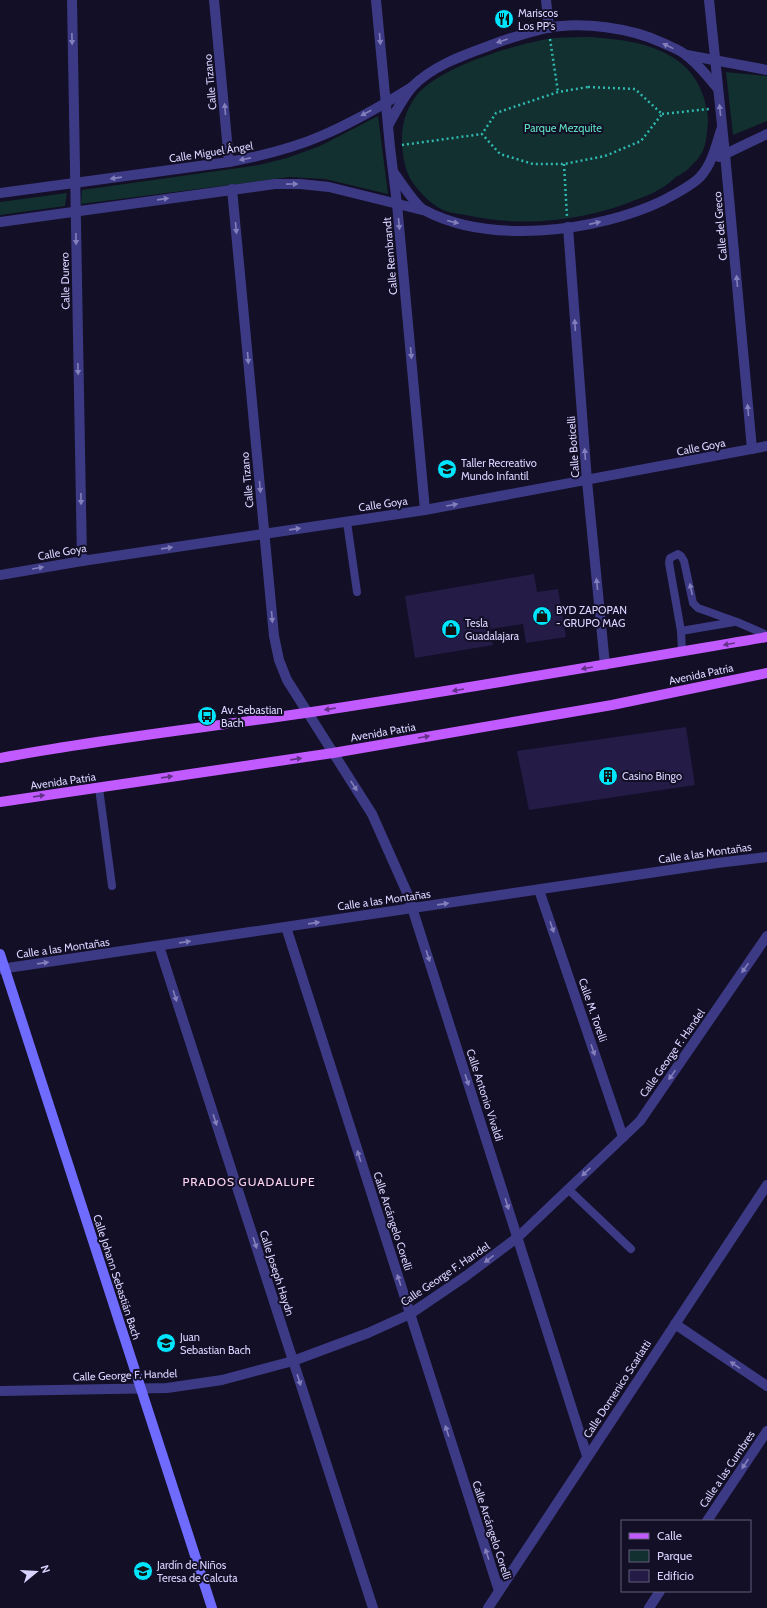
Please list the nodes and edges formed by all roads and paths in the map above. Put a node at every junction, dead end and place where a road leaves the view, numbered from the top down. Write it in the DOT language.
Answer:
graph roads {
  1 [pos="72,0"];
  2 [pos="214,0"];
  3 [pos="376,0"];
  4 [pos="546,0"];
  5 [pos="710,0"];
  6 [pos="549,28"];
  7 [pos="686,55"];
  8 [pos="715,60"];
  9 [pos="767,70"];
  10 [pos="412,87"];
  11 [pos="718,89"];
  12 [pos="558,92"];
  13 [pos="385,103"];
  14 [pos="720,108"];
  15 [pos="662,114"];
  16 [pos="388,126"];
  17 [pos="722,126"];
  18 [pos="482,134"];
  19 [pos="767,134"];
  20 [pos="390,147"];
  21 [pos="725,154"];
  22 [pos="712,159"];
  23 [pos="229,162"];
  24 [pos="564,164"];
  25 [pos="393,171"];
  26 [pos="75,183"];
  27 [pos="232,189"];
  28 [pos="0,194"];
  29 [pos="397,204"];
  30 [pos="422,210"];
  31 [pos="75,211"];
  32 [pos="0,222"];
  33 [pos="568,228"];
  34 [pos="767,446"];
  35 [pos="752,449"];
  36 [pos="587,481"];
  37 [pos="425,510"];
  38 [pos="346,522"];
  39 [pos="264,534"];
  40 [pos="82,561"];
  41 [pos="0,575"];
  42 [pos="357,592"];
  43 [pos="737,622"];
  44 [pos="681,631"];
  45 [pos="767,636"];
  46 [pos="682,652"];
  47 [pos="605,664"];
  48 [pos="767,673"];
  49 [pos="308,713"];
  50 [pos="333,753"];
  51 [pos="0,758"];
  52 [pos="99,788"];
  53 [pos="0,802"];
  54 [pos="767,857"];
  55 [pos="112,886"];
  56 [pos="540,890"];
  57 [pos="412,908"];
  58 [pos="286,927"];
  59 [pos="767,936"];
  60 [pos="159,946"];
  61 [pos="0,954"];
  62 [pos="2,969"];
  63 [pos="623,1137"];
  64 [pos="767,1185"];
  65 [pos="568,1189"];
  66 [pos="518,1237"];
  67 [pos="630,1249"];
  68 [pos="410,1314"];
  69 [pos="675,1324"];
  70 [pos="293,1361"];
  71 [pos="767,1386"];
  72 [pos="140,1389"];
  73 [pos="0,1391"];
  74 [pos="767,1431"];
  75 [pos="588,1456"];
  76 [pos="708,1520"];
  77 [pos="499,1592"];
  78 [pos="659,1592"];
  79 [pos="212,1608"];
  80 [pos="373,1608"];
  81 [pos="488,1608"];
  82 [pos="649,1608"];
  1 -- 26 [label="street, Calle Durero, one-way"];
  23 -- 2 [label="street, Calle Tizano, one-way"];
  3 -- 13 [label="street, Calle Rembrandt, one-way"];
  4 -- 6 [label="street"];
  5 -- 8 [label="street, Calle del Greco"];
  7 -- 6 [label="street, Calle Miguel Ángel, one-way"];
  6 -- 10 [label="street, Calle Miguel Ángel, one-way"];
  6 -- 12 [label="path"];
  7 -- 8 [label="street, Calle Miguel Ángel"];
  7 -- 11 [label="street, Calle Miguel Ángel"];
  8 -- 9 [label="street, Calle Miguel Ángel"];
  8 -- 11 [label="street, Calle del Greco"];
  10 -- 13 [label="street, Calle Miguel Ángel"];
  10 -- 16 [label="street, Calle Miguel Ángel"];
  11 -- 14 [label="street, Calle del Greco"];
  12 -- 15 [label="path"];
  12 -- 18 [label="path"];
  13 -- 16 [label="street, Calle Rembrandt"];
  13 -- 23 [label="street, Calle Miguel Ángel, one-way"];
  14 -- 15 [label="path"];
  17 -- 14 [label="street, Calle del Greco, one-way"];
  15 -- 24 [label="path"];
  16 -- 20 [label="street, Calle Rembrandt"];
  17 -- 21 [label="street, Calle del Greco"];
  17 -- 22 [label="street"];
  18 -- 20 [label="path"];
  18 -- 24 [label="path"];
  19 -- 21 [label="street"];
  20 -- 25 [label="street, Calle Rembrandt"];
  21 -- 22 [label="street"];
  35 -- 21 [label="street, Calle del Greco, one-way"];
  33 -- 22 [label="street, one-way"];
  23 -- 26 [label="street, Calle Miguel Ángel, one-way"];
  24 -- 33 [label="path"];
  25 -- 29 [label="street, Calle Rembrandt"];
  25 -- 30 [label="street"];
  26 -- 28 [label="street, Calle Miguel Ángel"];
  26 -- 31 [label="street, Calle Durero"];
  27 -- 29 [label="street, one-way"];
  31 -- 27 [label="street, one-way"];
  27 -- 39 [label="street, Calle Tizano, one-way"];
  29 -- 30 [label="street"];
  29 -- 37 [label="street, Calle Rembrandt, one-way"];
  30 -- 33 [label="street, one-way"];
  31 -- 32 [label="street"];
  31 -- 40 [label="street, Calle Durero, one-way"];
  36 -- 33 [label="street, Calle Boticelli, one-way"];
  34 -- 35 [label="street, Calle Goya"];
  35 -- 36 [label="street, Calle Goya"];
  37 -- 36 [label="street, Calle Goya, one-way"];
  47 -- 36 [label="street, Calle Boticelli, one-way"];
  37 -- 38 [label="street, Calle Goya"];
  39 -- 38 [label="street, Calle Goya, one-way"];
  38 -- 42 [label="lane"];
  40 -- 39 [label="street, Calle Goya, one-way"];
  39 -- 49 [label="street, Calle Tizano, one-way"];
  41 -- 40 [label="street, Calle Goya, one-way"];
  43 -- 44 [label="lane"];
  43 -- 44 [label="lane, one-way"];
  43 -- 45 [label="lane"];
  44 -- 46 [label="lane"];
  45 -- 46 [label="main road, one-way"];
  46 -- 47 [label="main road"];
  47 -- 49 [label="main road, one-way"];
  50 -- 48 [label="main road, Avenida Patria, one-way"];
  49 -- 50 [label="street, Calle Tizano"];
  49 -- 51 [label="main road"];
  52 -- 50 [label="main road, Avenida Patria, one-way"];
  50 -- 57 [label="street, Calle Antonio Vivaldi, one-way"];
  53 -- 52 [label="main road, Avenida Patria, one-way"];
  52 -- 55 [label="lane"];
  54 -- 56 [label="street, Calle a las Montañas"];
  57 -- 56 [label="street, Calle a las Montañas, one-way"];
  56 -- 63 [label="street, Calle M. Torelli, one-way"];
  58 -- 57 [label="street, Calle a las Montañas, one-way"];
  57 -- 66 [label="street, Calle Antonio Vivaldi, one-way"];
  60 -- 58 [label="street, Calle a las Montañas, one-way"];
  68 -- 58 [label="street, Calle Arcángelo Corelli, one-way"];
  59 -- 63 [label="street, Calle George F. Handel, one-way"];
  62 -- 60 [label="street, Calle a las Montañas, one-way"];
  60 -- 70 [label="street, Calle Joseph Haydn, one-way"];
  61 -- 62 [label="street, Calle Johann Sebastián Bach"];
  62 -- 72 [label="street, Calle Johann Sebastián Bach"];
  63 -- 65 [label="street, Calle George F. Handel, one-way"];
  64 -- 69 [label="street, Calle Domenico Scarlatti"];
  65 -- 66 [label="street, Calle George F. Handel"];
  65 -- 67 [label="lane"];
  66 -- 68 [label="street, Calle George F. Handel, one-way"];
  66 -- 75 [label="street, Calle Antonio Vivaldi"];
  68 -- 70 [label="street, Calle George F. Handel"];
  77 -- 68 [label="street, Calle Arcángelo Corelli, one-way"];
  71 -- 69 [label="street, one-way"];
  69 -- 75 [label="street, Calle Domenico Scarlatti"];
  70 -- 72 [label="street, Calle George F. Handel"];
  70 -- 80 [label="street, Calle Joseph Haydn, one-way"];
  72 -- 73 [label="street, Calle George F. Handel"];
  72 -- 79 [label="street, Calle Johann Sebastián Bach"];
  74 -- 76 [label="street, Calle a las Cumbres, one-way"];
  75 -- 77 [label="street, Calle Domenico Scarlatti"];
  77 -- 81 [label="street, Calle Domenico Scarlatti"];
  78 -- 82 [label="street"];
}
